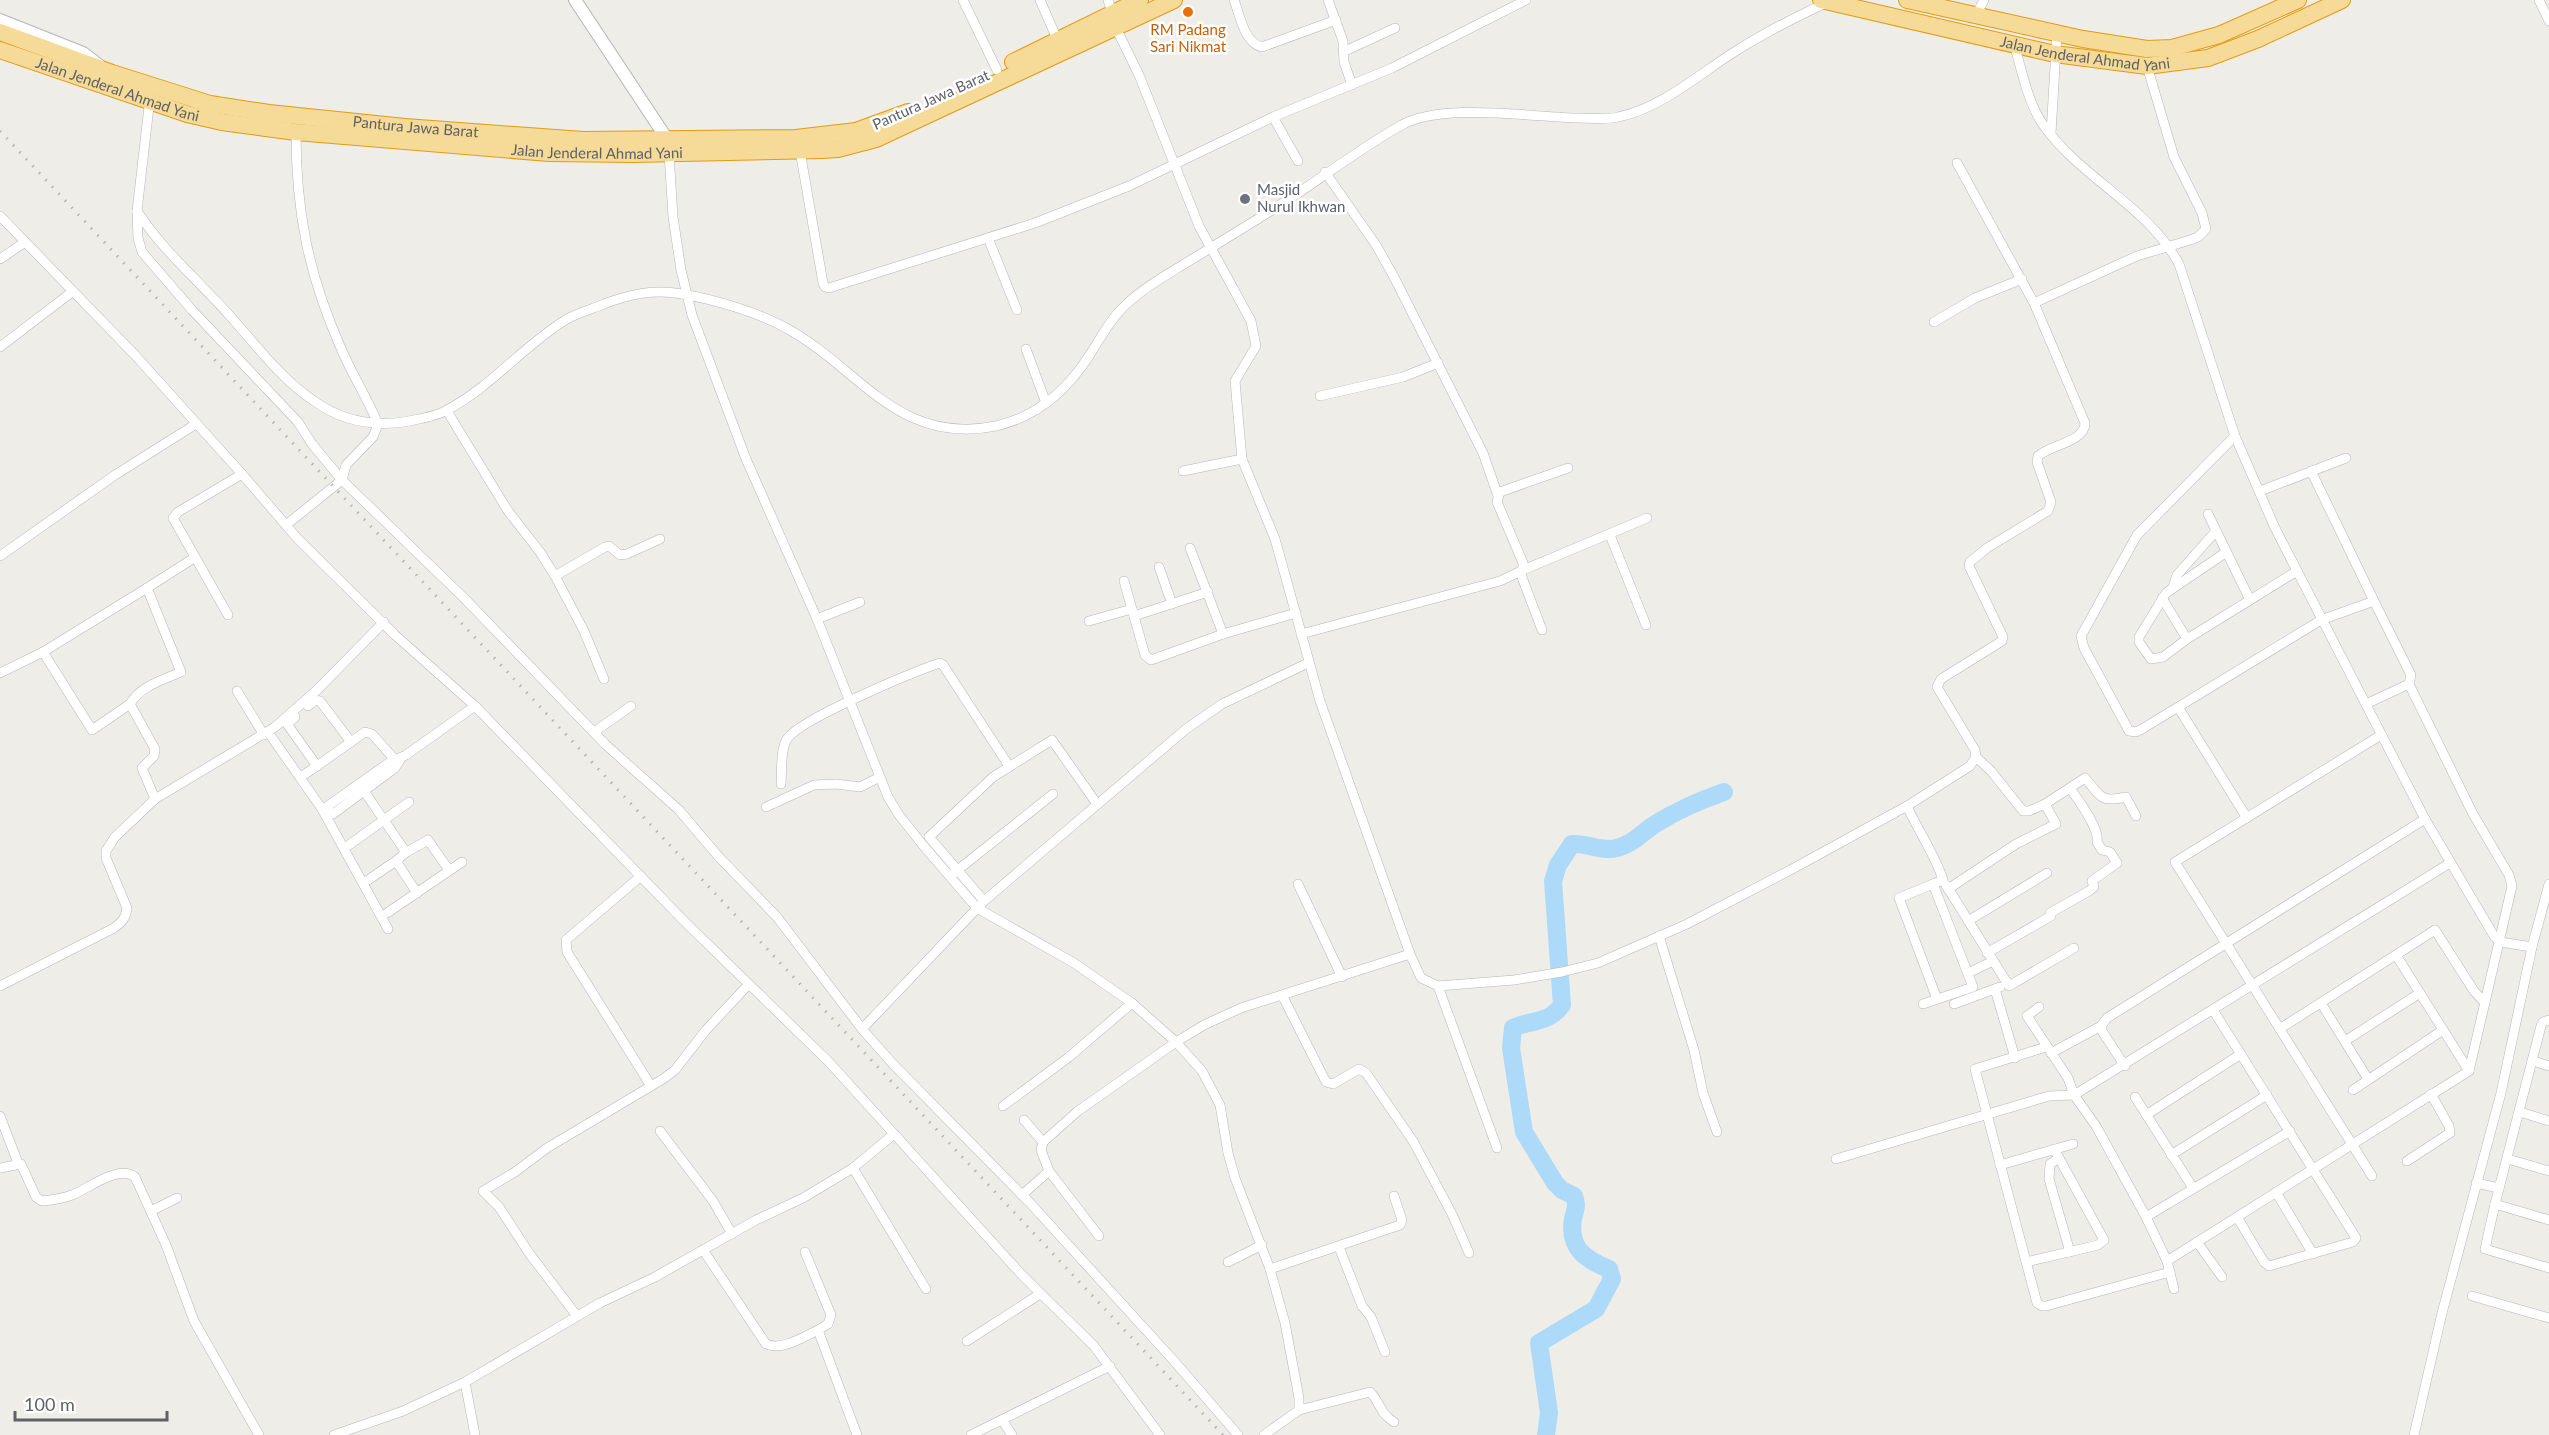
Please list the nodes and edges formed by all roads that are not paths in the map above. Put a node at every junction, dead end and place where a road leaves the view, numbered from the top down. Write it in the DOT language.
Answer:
graph roads {
  1 [pos="575,0"];
  2 [pos="963,0"];
  3 [pos="1040,0"];
  4 [pos="1140,0"];
  5 [pos="1174,0"];
  6 [pos="1234,0"];
  7 [pos="1328,0"];
  8 [pos="1526,0"];
  9 [pos="1907,0"];
  10 [pos="2298,0"];
  11 [pos="2342,0"];
  12 [pos="2539,0"];
  13 [pos="1824,1"];
  14 [pos="1980,7"];
  15 [pos="1112,13"];
  16 [pos="0,20"];
  17 [pos="1336,21"];
  18 [pos="2549,21"];
  19 [pos="1395,28"];
  20 [pos="0,32"];
  21 [pos="2057,33"];
  22 [pos="1057,39"];
  23 [pos="2014,44"];
  24 [pos="0,50"];
  25 [pos="1345,51"];
  26 [pos="2055,54"];
  27 [pos="2147,66"];
  28 [pos="997,70"];
  29 [pos="108,77"];
  30 [pos="1352,85"];
  31 [pos="150,94"];
  32 [pos="1274,117"];
  33 [pos="296,132"];
  34 [pos="2050,133"];
  35 [pos="668,146"];
  36 [pos="800,151"];
  37 [pos="1298,161"];
  38 [pos="1175,162"];
  39 [pos="1957,163"];
  40 [pos="1325,172"];
  41 [pos="137,211"];
  42 [pos="0,216"];
  43 [pos="988,238"];
  44 [pos="25,242"];
  45 [pos="1211,247"];
  46 [pos="2170,247"];
  47 [pos="0,259"];
  48 [pos="2022,279"];
  49 [pos="72,292"];
  50 [pos="686,294"];
  51 [pos="2034,303"];
  52 [pos="1017,310"];
  53 [pos="1934,322"];
  54 [pos="0,347"];
  55 [pos="1026,349"];
  56 [pos="1438,363"];
  57 [pos="1320,396"];
  58 [pos="1046,403"];
  59 [pos="447,411"];
  60 [pos="196,424"];
  61 [pos="378,424"];
  62 [pos="2235,436"];
  63 [pos="2346,458"];
  64 [pos="1242,459"];
  65 [pos="1568,468"];
  66 [pos="1183,471"];
  67 [pos="2311,471"];
  68 [pos="242,474"];
  69 [pos="342,480"];
  70 [pos="2260,491"];
  71 [pos="1498,496"];
  72 [pos="2208,514"];
  73 [pos="1647,518"];
  74 [pos="286,525"];
  75 [pos="2216,531"];
  76 [pos="1610,535"];
  77 [pos="660,539"];
  78 [pos="1190,548"];
  79 [pos="2225,553"];
  80 [pos="0,556"];
  81 [pos="194,558"];
  82 [pos="1158,567"];
  83 [pos="1521,571"];
  84 [pos="2297,571"];
  85 [pos="555,576"];
  86 [pos="1124,580"];
  87 [pos="2173,586"];
  88 [pos="147,588"];
  89 [pos="1208,592"];
  90 [pos="2162,598"];
  91 [pos="2250,600"];
  92 [pos="2374,600"];
  93 [pos="860,602"];
  94 [pos="1172,604"];
  95 [pos="1133,612"];
  96 [pos="1296,613"];
  97 [pos="228,615"];
  98 [pos="818,619"];
  99 [pos="2321,620"];
  100 [pos="1089,621"];
  101 [pos="384,622"];
  102 [pos="1646,625"];
  103 [pos="1542,630"];
  104 [pos="1223,633"];
  105 [pos="1301,634"];
  106 [pos="2187,639"];
  107 [pos="43,652"];
  108 [pos="1308,663"];
  109 [pos="0,673"];
  110 [pos="604,679"];
  111 [pos="2409,684"];
  112 [pos="237,691"];
  113 [pos="851,700"];
  114 [pos="130,704"];
  115 [pos="2366,704"];
  116 [pos="475,706"];
  117 [pos="631,706"];
  118 [pos="2178,707"];
  119 [pos="594,732"];
  120 [pos="266,733"];
  121 [pos="2381,735"];
  122 [pos="351,742"];
  123 [pos="1976,757"];
  124 [pos="398,761"];
  125 [pos="317,766"];
  126 [pos="1009,766"];
  127 [pos="305,774"];
  128 [pos="880,777"];
  129 [pos="781,784"];
  130 [pos="2070,788"];
  131 [pos="1053,794"];
  132 [pos="155,799"];
  133 [pos="409,802"];
  134 [pos="1097,804"];
  135 [pos="2045,804"];
  136 [pos="1907,806"];
  137 [pos="766,807"];
  138 [pos="2136,816"];
  139 [pos="2247,818"];
  140 [pos="2425,819"];
  141 [pos="384,820"];
  142 [pos="925,841"];
  143 [pos="349,845"];
  144 [pos="405,853"];
  145 [pos="396,861"];
  146 [pos="462,862"];
  147 [pos="2450,863"];
  148 [pos="449,870"];
  149 [pos="2047,873"];
  150 [pos="953,874"];
  151 [pos="641,876"];
  152 [pos="368,880"];
  153 [pos="1298,884"];
  154 [pos="2549,884"];
  155 [pos="1933,885"];
  156 [pos="1946,885"];
  157 [pos="417,893"];
  158 [pos="981,905"];
  159 [pos="387,913"];
  160 [pos="1968,921"];
  161 [pos="388,930"];
  162 [pos="1659,936"];
  163 [pos="2500,942"];
  164 [pos="2226,944"];
  165 [pos="2532,946"];
  166 [pos="2074,948"];
  167 [pos="1410,954"];
  168 [pos="2396,955"];
  169 [pos="1990,957"];
  170 [pos="1968,973"];
  171 [pos="1342,977"];
  172 [pos="748,985"];
  173 [pos="0,986"];
  174 [pos="1438,986"];
  175 [pos="2253,986"];
  176 [pos="2420,993"];
  177 [pos="1282,995"];
  178 [pos="1937,999"];
  179 [pos="1132,1003"];
  180 [pos="2320,1003"];
  181 [pos="2485,1003"];
  182 [pos="1923,1004"];
  183 [pos="1954,1004"];
  184 [pos="2039,1007"];
  185 [pos="2213,1010"];
  186 [pos="2549,1020"];
  187 [pos="2101,1026"];
  188 [pos="2281,1028"];
  189 [pos="862,1029"];
  190 [pos="2443,1030"];
  191 [pos="2345,1041"];
  192 [pos="1176,1042"];
  193 [pos="2049,1050"];
  194 [pos="2241,1054"];
  195 [pos="2015,1058"];
  196 [pos="2533,1061"];
  197 [pos="2125,1066"];
  198 [pos="2549,1066"];
  199 [pos="2469,1071"];
  200 [pos="2368,1079"];
  201 [pos="651,1086"];
  202 [pos="2353,1090"];
  203 [pos="2431,1094"];
  204 [pos="2074,1095"];
  205 [pos="2267,1095"];
  206 [pos="2135,1096"];
  207 [pos="1003,1106"];
  208 [pos="2520,1112"];
  209 [pos="1986,1115"];
  210 [pos="2146,1115"];
  211 [pos="0,1116"];
  212 [pos="1024,1120"];
  213 [pos="2549,1121"];
  214 [pos="660,1131"];
  215 [pos="2290,1131"];
  216 [pos="1717,1132"];
  217 [pos="894,1134"];
  218 [pos="1043,1142"];
  219 [pos="2073,1144"];
  220 [pos="2352,1144"];
  221 [pos="1497,1148"];
  222 [pos="2057,1153"];
  223 [pos="2171,1155"];
  224 [pos="1836,1159"];
  225 [pos="2508,1159"];
  226 [pos="2407,1161"];
  227 [pos="18,1163"];
  228 [pos="2000,1165"];
  229 [pos="0,1168"];
  230 [pos="853,1168"];
  231 [pos="2313,1168"];
  232 [pos="1049,1171"];
  233 [pos="2549,1171"];
  234 [pos="2372,1176"];
  235 [pos="2481,1185"];
  236 [pos="2193,1188"];
  237 [pos="2499,1188"];
  238 [pos="2276,1192"];
  239 [pos="1022,1195"];
  240 [pos="1394,1196"];
  241 [pos="177,1198"];
  242 [pos="2495,1204"];
  243 [pos="151,1211"];
  244 [pos="2146,1217"];
  245 [pos="2237,1217"];
  246 [pos="2549,1220"];
  247 [pos="732,1234"];
  248 [pos="1099,1236"];
  249 [pos="2197,1242"];
  250 [pos="1262,1245"];
  251 [pos="1339,1247"];
  252 [pos="703,1250"];
  253 [pos="805,1252"];
  254 [pos="2070,1252"];
  255 [pos="1470,1253"];
  256 [pos="2313,1254"];
  257 [pos="2167,1261"];
  258 [pos="1228,1262"];
  259 [pos="2026,1262"];
  260 [pos="2549,1268"];
  261 [pos="1270,1269"];
  262 [pos="2170,1272"];
  263 [pos="2222,1278"];
  264 [pos="926,1289"];
  265 [pos="2174,1289"];
  266 [pos="1040,1294"];
  267 [pos="2472,1296"];
  268 [pos="577,1316"];
  269 [pos="2549,1318"];
  270 [pos="818,1330"];
  271 [pos="966,1341"];
  272 [pos="1385,1352"];
  273 [pos="1110,1366"];
  274 [pos="465,1382"];
  275 [pos="1299,1410"];
  276 [pos="1002,1420"];
  277 [pos="1394,1422"];
  278 [pos="259,1435"];
  279 [pos="334,1435"];
  280 [pos="475,1435"];
  281 [pos="857,1435"];
  282 [pos="971,1435"];
  283 [pos="1012,1435"];
  284 [pos="1160,1435"];
  285 [pos="1238,1435"];
  286 [pos="1264,1435"];
  287 [pos="2414,1435"];
  1 -- 35 [label="street"];
  2 -- 28 [label="street"];
  3 -- 22 [label="street"];
  4 -- 15 [label="highway, Pantura Jawa Barat"];
  5 -- 15 [label="highway, Jalan Jenderal Ahmad Yani"];
  6 -- 17 [label="street"];
  7 -- 17 [label="street"];
  8 -- 30 [label="street"];
  9 -- 14 [label="highway"];
  10 -- 21 [label="highway"];
  11 -- 27 [label="highway, Jalan Jenderal Ahmad Yani"];
  12 -- 18 [label="street"];
  13 -- 23 [label="highway, Jalan Jenderal Ahmad Yani"];
  13 -- 40 [label="street"];
  14 -- 21 [label="highway"];
  15 -- 22 [label="highway, Pantura Jawa Barat"];
  15 -- 36 [label="highway, Jalan Jenderal Ahmad Yani"];
  15 -- 38 [label="street"];
  16 -- 29 [label="street"];
  17 -- 25 [label="street"];
  19 -- 25 [label="street"];
  20 -- 29 [label="highway, Pantura Jawa Barat"];
  21 -- 26 [label="street"];
  22 -- 28 [label="highway, Pantura Jawa Barat"];
  23 -- 26 [label="highway, Jalan Jenderal Ahmad Yani"];
  23 -- 34 [label="street"];
  24 -- 29 [label="highway, Jalan Jenderal Ahmad Yani"];
  25 -- 30 [label="street"];
  26 -- 27 [label="highway, Jalan Jenderal Ahmad Yani"];
  26 -- 34 [label="street"];
  27 -- 46 [label="street"];
  28 -- 35 [label="highway, Pantura Jawa Barat"];
  29 -- 31 [label="highway, Pantura Jawa Barat"];
  30 -- 32 [label="street"];
  31 -- 33 [label="highway, Jalan Jenderal Ahmad Yani"];
  31 -- 35 [label="highway, Pantura Jawa Barat"];
  31 -- 41 [label="street"];
  32 -- 37 [label="street"];
  32 -- 38 [label="street"];
  33 -- 35 [label="highway, Jalan Jenderal Ahmad Yani"];
  33 -- 61 [label="street"];
  34 -- 46 [label="street"];
  35 -- 36 [label="highway, Jalan Jenderal Ahmad Yani"];
  35 -- 50 [label="street"];
  36 -- 43 [label="street"];
  38 -- 43 [label="street"];
  38 -- 45 [label="street"];
  39 -- 48 [label="street"];
  40 -- 45 [label="street"];
  40 -- 56 [label="street"];
  41 -- 61 [label="street"];
  41 -- 69 [label="street"];
  42 -- 44 [label="street"];
  43 -- 52 [label="street"];
  44 -- 47 [label="street"];
  44 -- 49 [label="street"];
  45 -- 58 [label="street"];
  45 -- 64 [label="street"];
  46 -- 51 [label="street"];
  46 -- 62 [label="street"];
  48 -- 51 [label="street"];
  48 -- 53 [label="street"];
  49 -- 54 [label="street"];
  49 -- 60 [label="street"];
  50 -- 58 [label="street"];
  50 -- 59 [label="street"];
  50 -- 98 [label="street"];
  51 -- 123 [label="street"];
  55 -- 58 [label="street"];
  56 -- 57 [label="street"];
  56 -- 71 [label="street"];
  59 -- 61 [label="street"];
  59 -- 85 [label="street"];
  60 -- 68 [label="street"];
  60 -- 80 [label="street"];
  61 -- 69 [label="street"];
  62 -- 70 [label="street"];
  62 -- 118 [label="street"];
  63 -- 67 [label="street"];
  64 -- 66 [label="street"];
  64 -- 96 [label="street"];
  65 -- 71 [label="street"];
  67 -- 70 [label="street"];
  67 -- 92 [label="street"];
  68 -- 74 [label="street"];
  68 -- 81 [label="street"];
  69 -- 74 [label="street"];
  69 -- 119 [label="street"];
  70 -- 84 [label="street"];
  71 -- 83 [label="street"];
  72 -- 75 [label="street"];
  73 -- 76 [label="street"];
  74 -- 101 [label="street"];
  75 -- 79 [label="street"];
  75 -- 87 [label="street"];
  76 -- 83 [label="street"];
  76 -- 102 [label="street"];
  77 -- 85 [label="street"];
  78 -- 89 [label="street"];
  79 -- 87 [label="street"];
  79 -- 91 [label="street"];
  81 -- 88 [label="street"];
  81 -- 97 [label="street"];
  82 -- 94 [label="street"];
  83 -- 103 [label="street"];
  83 -- 105 [label="street"];
  84 -- 91 [label="street"];
  84 -- 99 [label="street"];
  85 -- 110 [label="street"];
  86 -- 95 [label="street"];
  87 -- 90 [label="street"];
  88 -- 107 [label="street"];
  88 -- 114 [label="street"];
  89 -- 94 [label="street"];
  89 -- 104 [label="street"];
  90 -- 106 [label="street"];
  90 -- 106 [label="street"];
  91 -- 106 [label="street"];
  92 -- 99 [label="street"];
  92 -- 111 [label="street"];
  93 -- 98 [label="street"];
  94 -- 95 [label="street"];
  95 -- 100 [label="street"];
  95 -- 104 [label="street"];
  96 -- 104 [label="street"];
  96 -- 105 [label="street"];
  98 -- 113 [label="street"];
  99 -- 115 [label="street"];
  99 -- 118 [label="street"];
  101 -- 116 [label="street"];
  101 -- 120 [label="street"];
  105 -- 108 [label="street"];
  107 -- 109 [label="street"];
  107 -- 114 [label="street"];
  108 -- 134 [label="street"];
  108 -- 167 [label="street"];
  111 -- 115 [label="street"];
  111 -- 163 [label="street"];
  112 -- 120 [label="street"];
  113 -- 126 [label="street"];
  113 -- 128 [label="street"];
  113 -- 129 [label="street"];
  114 -- 132 [label="street"];
  115 -- 121 [label="street"];
  116 -- 124 [label="street"];
  116 -- 151 [label="street"];
  117 -- 119 [label="street"];
  118 -- 139 [label="street"];
  119 -- 189 [label="street"];
  120 -- 132 [label="street"];
  120 -- 161 [label="street"];
  121 -- 139 [label="street"];
  121 -- 140 [label="street"];
  122 -- 124 [label="street"];
  122 -- 125 [label="street"];
  122 -- 125 [label="street"];
  123 -- 135 [label="street"];
  123 -- 136 [label="street"];
  124 -- 141 [label="street"];
  125 -- 127 [label="street"];
  126 -- 134 [label="street"];
  126 -- 142 [label="street"];
  128 -- 137 [label="street"];
  128 -- 142 [label="street"];
  130 -- 135 [label="street"];
  130 -- 138 [label="street"];
  130 -- 169 [label="street"];
  131 -- 150 [label="street"];
  132 -- 173 [label="street"];
  133 -- 141 [label="street"];
  134 -- 158 [label="street"];
  135 -- 156 [label="street"];
  136 -- 156 [label="street"];
  136 -- 162 [label="street"];
  139 -- 164 [label="street"];
  140 -- 147 [label="street"];
  140 -- 164 [label="street"];
  141 -- 143 [label="street"];
  141 -- 144 [label="street"];
  142 -- 150 [label="street"];
  144 -- 145 [label="street"];
  144 -- 148 [label="street"];
  145 -- 152 [label="street"];
  145 -- 157 [label="street"];
  146 -- 148 [label="street"];
  147 -- 163 [label="street"];
  147 -- 175 [label="street"];
  148 -- 157 [label="street"];
  149 -- 160 [label="street"];
  150 -- 158 [label="street"];
  151 -- 172 [label="street"];
  151 -- 201 [label="street"];
  153 -- 171 [label="street"];
  154 -- 165 [label="street"];
  155 -- 156 [label="street"];
  155 -- 170 [label="street"];
  155 -- 178 [label="street"];
  156 -- 160 [label="street"];
  157 -- 159 [label="street"];
  158 -- 179 [label="street"];
  158 -- 189 [label="street"];
  160 -- 169 [label="street"];
  162 -- 174 [label="street"];
  162 -- 216 [label="street"];
  163 -- 165 [label="street"];
  163 -- 181 [label="street"];
  164 -- 175 [label="street"];
  164 -- 187 [label="street"];
  165 -- 235 [label="street"];
  166 -- 169 [label="street"];
  167 -- 171 [label="street"];
  167 -- 174 [label="street"];
  168 -- 176 [label="street"];
  168 -- 180 [label="street"];
  168 -- 181 [label="street"];
  169 -- 170 [label="street"];
  170 -- 178 [label="street"];
  171 -- 177 [label="street"];
  172 -- 201 [label="street"];
  172 -- 217 [label="street"];
  174 -- 221 [label="street"];
  175 -- 185 [label="street"];
  175 -- 188 [label="street"];
  176 -- 190 [label="street"];
  176 -- 191 [label="street"];
  177 -- 192 [label="street"];
  177 -- 255 [label="street"];
  178 -- 182 [label="street"];
  179 -- 192 [label="street"];
  179 -- 207 [label="street"];
  180 -- 188 [label="street"];
  180 -- 191 [label="street"];
  181 -- 199 [label="street"];
  183 -- 195 [label="street"];
  184 -- 193 [label="street"];
  185 -- 194 [label="street"];
  185 -- 197 [label="street"];
  186 -- 196 [label="street"];
  187 -- 193 [label="street"];
  187 -- 197 [label="street"];
  188 -- 220 [label="street"];
  189 -- 239 [label="street"];
  190 -- 199 [label="street"];
  190 -- 200 [label="street"];
  191 -- 200 [label="street"];
  192 -- 218 [label="street"];
  192 -- 250 [label="street"];
  193 -- 195 [label="street"];
  193 -- 204 [label="street"];
  194 -- 205 [label="street"];
  194 -- 210 [label="street"];
  195 -- 209 [label="street"];
  196 -- 198 [label="street"];
  196 -- 208 [label="street"];
  197 -- 204 [label="street"];
  199 -- 203 [label="street"];
  200 -- 202 [label="street"];
  201 -- 268 [label="street"];
  203 -- 220 [label="street"];
  203 -- 226 [label="street"];
  204 -- 209 [label="street"];
  204 -- 244 [label="street"];
  205 -- 215 [label="street"];
  205 -- 223 [label="street"];
  206 -- 210 [label="street"];
  208 -- 213 [label="street"];
  208 -- 225 [label="street"];
  209 -- 224 [label="street"];
  209 -- 228 [label="street"];
  210 -- 223 [label="street"];
  211 -- 227 [label="street"];
  212 -- 218 [label="street"];
  214 -- 247 [label="street"];
  215 -- 231 [label="street"];
  215 -- 236 [label="street"];
  217 -- 230 [label="street"];
  217 -- 266 [label="street"];
  218 -- 232 [label="street"];
  219 -- 222 [label="street"];
  220 -- 231 [label="street"];
  220 -- 234 [label="street"];
  222 -- 228 [label="street"];
  222 -- 254 [label="street"];
  222 -- 254 [label="street"];
  223 -- 236 [label="street"];
  225 -- 233 [label="street"];
  225 -- 237 [label="street"];
  227 -- 229 [label="street"];
  227 -- 243 [label="street"];
  228 -- 259 [label="street"];
  230 -- 247 [label="street"];
  230 -- 264 [label="street"];
  231 -- 238 [label="street"];
  231 -- 256 [label="street"];
  232 -- 239 [label="street"];
  232 -- 248 [label="street"];
  235 -- 237 [label="street"];
  235 -- 287 [label="street"];
  236 -- 244 [label="street"];
  237 -- 242 [label="street"];
  238 -- 245 [label="street"];
  238 -- 256 [label="street"];
  239 -- 285 [label="street"];
  240 -- 251 [label="street"];
  241 -- 243 [label="street"];
  242 -- 246 [label="street"];
  242 -- 260 [label="street"];
  243 -- 278 [label="street"];
  244 -- 257 [label="street"];
  245 -- 249 [label="street"];
  245 -- 256 [label="street"];
  247 -- 252 [label="street"];
  249 -- 257 [label="street"];
  249 -- 263 [label="street"];
  250 -- 258 [label="street"];
  250 -- 261 [label="street"];
  251 -- 261 [label="street"];
  251 -- 272 [label="street"];
  252 -- 268 [label="street"];
  252 -- 270 [label="street"];
  253 -- 270 [label="street"];
  254 -- 259 [label="street"];
  257 -- 262 [label="street"];
  259 -- 262 [label="street"];
  261 -- 275 [label="street"];
  262 -- 265 [label="street"];
  266 -- 271 [label="street"];
  266 -- 273 [label="street"];
  267 -- 269 [label="street"];
  268 -- 274 [label="street"];
  270 -- 281 [label="street"];
  273 -- 276 [label="street"];
  273 -- 284 [label="street"];
  274 -- 279 [label="street"];
  274 -- 280 [label="street"];
  275 -- 277 [label="street"];
  275 -- 286 [label="street"];
  276 -- 282 [label="street"];
  276 -- 283 [label="street"];
}
